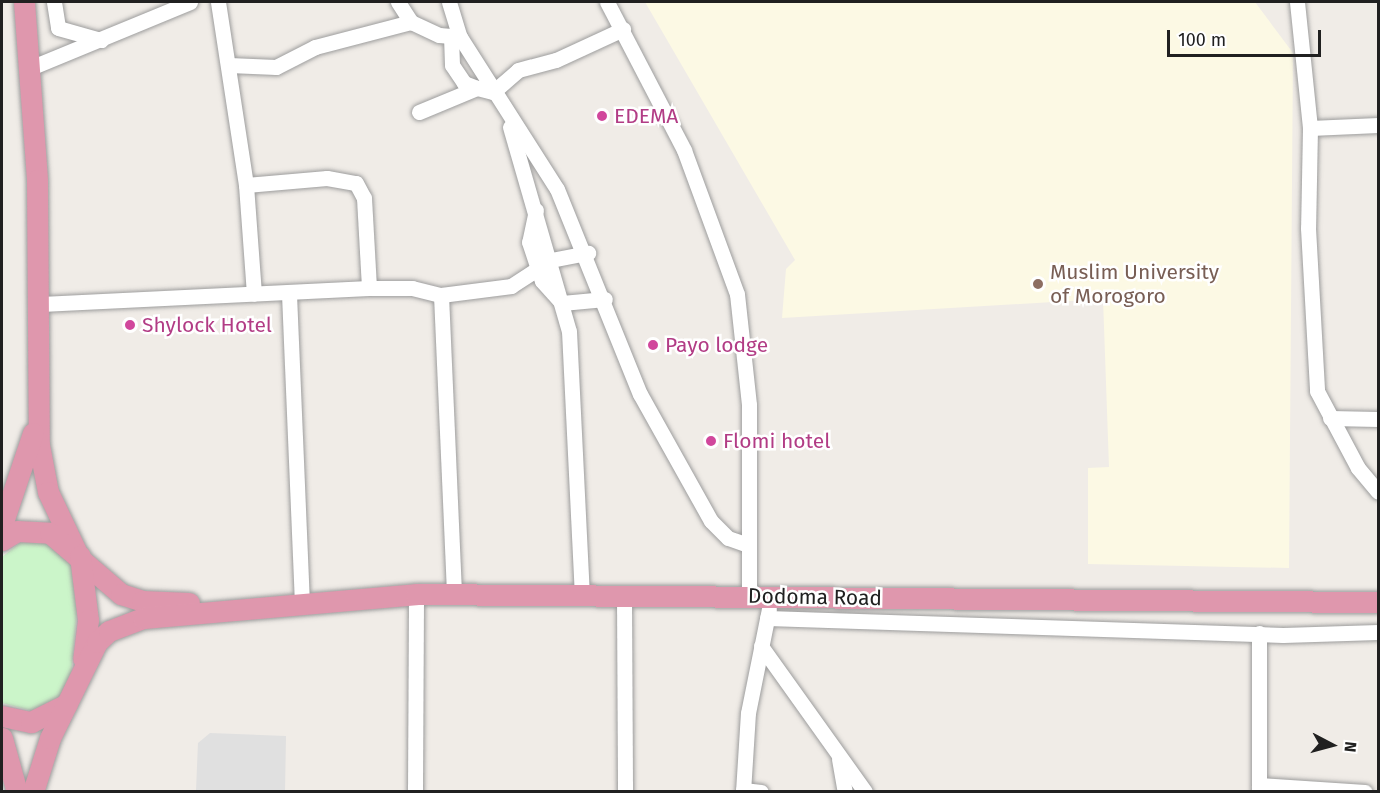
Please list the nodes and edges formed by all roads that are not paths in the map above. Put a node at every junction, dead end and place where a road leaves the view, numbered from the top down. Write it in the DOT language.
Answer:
graph roads {
  1 [pos="24,2"];
  2 [pos="54,2"];
  3 [pos="190,2"];
  4 [pos="218,2"];
  5 [pos="398,2"];
  6 [pos="449,2"];
  7 [pos="607,2"];
  8 [pos="1297,2"];
  9 [pos="411,22"];
  10 [pos="623,29"];
  11 [pos="455,36"];
  12 [pos="101,40"];
  13 [pos="229,65"];
  14 [pos="30,68"];
  15 [pos="477,88"];
  16 [pos="493,92"];
  17 [pos="503,107"];
  18 [pos="419,112"];
  19 [pos="1378,125"];
  20 [pos="1310,128"];
  21 [pos="246,185"];
  22 [pos="536,210"];
  23 [pos="588,253"];
  24 [pos="551,260"];
  25 [pos="535,271"];
  26 [pos="369,288"];
  27 [pos="254,294"];
  28 [pos="289,294"];
  29 [pos="441,295"];
  30 [pos="605,299"];
  31 [pos="562,303"];
  32 [pos="41,304"];
  33 [pos="36,415"];
  34 [pos="1330,417"];
  35 [pos="1378,419"];
  36 [pos="1378,492"];
  37 [pos="2,525"];
  38 [pos="2,540"];
  39 [pos="747,545"];
  40 [pos="78,554"];
  41 [pos="416,594"];
  42 [pos="582,595"];
  43 [pos="624,595"];
  44 [pos="454,596"];
  45 [pos="749,596"];
  46 [pos="771,597"];
  47 [pos="302,600"];
  48 [pos="1378,602"];
  49 [pos="253,605"];
  50 [pos="767,618"];
  51 [pos="1378,632"];
  52 [pos="1259,633"];
  53 [pos="761,646"];
  54 [pos="77,683"];
  55 [pos="67,704"];
  56 [pos="2,716"];
  57 [pos="2,738"];
  58 [pos="837,750"];
  59 [pos="1259,788"];
  60 [pos="743,791"];
  61 [pos="17,792"];
  62 [pos="33,792"];
  63 [pos="414,792"];
  64 [pos="625,792"];
  65 [pos="761,792"];
  66 [pos="845,792"];
  67 [pos="865,792"];
  68 [pos="1365,792"];
  1 -- 14 [label="highway"];
  2 -- 12 [label="street"];
  3 -- 12 [label="street"];
  4 -- 13 [label="street"];
  5 -- 9 [label="street"];
  6 -- 11 [label="street"];
  7 -- 10 [label="street"];
  8 -- 20 [label="street"];
  9 -- 11 [label="street"];
  9 -- 13 [label="street"];
  10 -- 16 [label="street"];
  10 -- 39 [label="street"];
  11 -- 15 [label="street"];
  11 -- 16 [label="street"];
  12 -- 14 [label="street"];
  13 -- 21 [label="street"];
  14 -- 32 [label="highway"];
  15 -- 16 [label="street"];
  15 -- 18 [label="street"];
  16 -- 17 [label="street"];
  17 -- 22 [label="street"];
  17 -- 23 [label="street"];
  19 -- 20 [label="street"];
  20 -- 34 [label="street"];
  21 -- 26 [label="street"];
  21 -- 27 [label="street"];
  22 -- 24 [label="street"];
  22 -- 25 [label="street"];
  23 -- 24 [label="street"];
  23 -- 30 [label="street"];
  24 -- 25 [label="street"];
  24 -- 31 [label="street"];
  25 -- 29 [label="street"];
  25 -- 31 [label="street"];
  26 -- 28 [label="street"];
  26 -- 29 [label="street"];
  27 -- 28 [label="street"];
  27 -- 32 [label="street"];
  28 -- 47 [label="street"];
  29 -- 44 [label="street"];
  30 -- 31 [label="street"];
  30 -- 39 [label="street"];
  31 -- 42 [label="street"];
  32 -- 33 [label="highway"];
  33 -- 37 [label="highway"];
  33 -- 40 [label="highway"];
  34 -- 35 [label="street"];
  34 -- 36 [label="street"];
  38 -- 40 [label="highway"];
  39 -- 45 [label="street"];
  40 -- 49 [label="highway, Dodoma Road"];
  40 -- 54 [label="highway"];
  41 -- 44 [label="highway, Dodoma Road"];
  41 -- 47 [label="highway, Dodoma Road"];
  41 -- 63 [label="street"];
  42 -- 43 [label="highway, Dodoma Road"];
  42 -- 44 [label="highway, Dodoma Road"];
  43 -- 45 [label="highway, Dodoma Road"];
  43 -- 64 [label="street"];
  45 -- 46 [label="highway, Dodoma Road"];
  46 -- 48 [label="highway, Dodoma Road"];
  46 -- 50 [label="street"];
  47 -- 49 [label="highway, Dodoma Road"];
  49 -- 54 [label="highway, Dodoma Road"];
  50 -- 52 [label="street"];
  50 -- 53 [label="street"];
  51 -- 52 [label="street"];
  52 -- 59 [label="street"];
  53 -- 58 [label="street"];
  53 -- 60 [label="street"];
  54 -- 55 [label="highway, Dodoma Road"];
  55 -- 56 [label="highway"];
  55 -- 62 [label="highway, Dodoma Road"];
  57 -- 61 [label="highway"];
  58 -- 66 [label="street"];
  58 -- 67 [label="street"];
  59 -- 68 [label="street"];
  60 -- 65 [label="street"];
}
